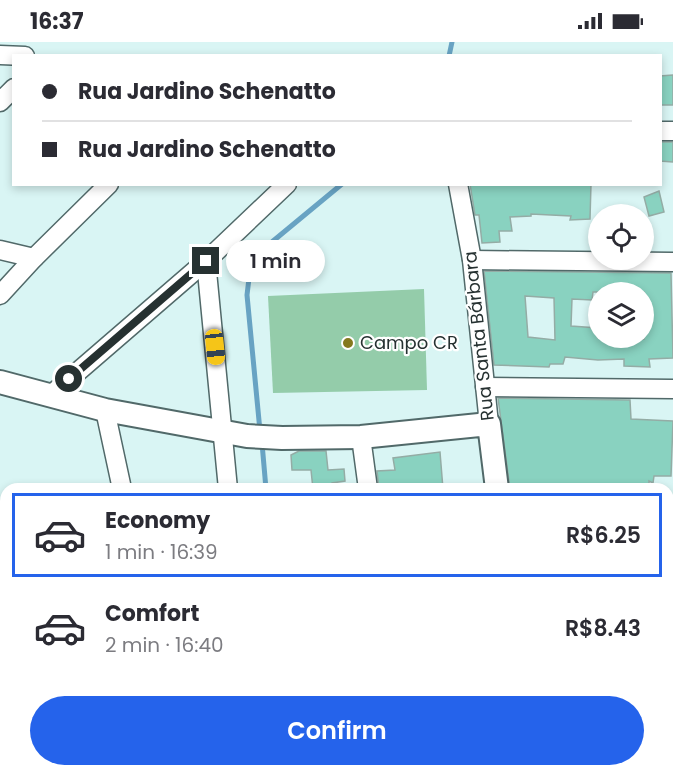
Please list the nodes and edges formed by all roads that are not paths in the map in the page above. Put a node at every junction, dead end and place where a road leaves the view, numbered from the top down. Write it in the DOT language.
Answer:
graph roads {
  1 [pos="12,90"];
  2 [pos="0,102"];
  3 [pos="107,186"];
  4 [pos="285,186"];
  5 [pos="458,186"];
  6 [pos="0,250"];
  7 [pos="34,258"];
  8 [pos="472,260"];
  9 [pos="206,261"];
  10 [pos="673,261"];
  11 [pos="0,296"];
  12 [pos="0,382"];
  13 [pos="485,387"];
  14 [pos="673,388"];
  15 [pos="52,394"];
  16 [pos="105,410"];
  17 [pos="489,424"];
  18 [pos="224,432"];
  19 [pos="361,437"];
  20 [pos="121,483"];
  21 [pos="228,483"];
  22 [pos="367,483"];
  23 [pos="496,483"];
  1 -- 2 [label="street"];
  3 -- 7 [label="street"];
  4 -- 9 [label="street"];
  5 -- 8 [label="street, Rua Santa Bárbara"];
  6 -- 7 [label="street"];
  7 -- 11 [label="street"];
  8 -- 10 [label="street"];
  8 -- 13 [label="street, Rua Santa Bárbara"];
  9 -- 15 [label="street"];
  9 -- 18 [label="street"];
  12 -- 15 [label="street"];
  13 -- 14 [label="street"];
  13 -- 17 [label="street, Rua Santa Bárbara"];
  15 -- 16 [label="street"];
  16 -- 18 [label="street"];
  16 -- 20 [label="street"];
  17 -- 19 [label="street"];
  17 -- 23 [label="street, Rua Santa Bárbara"];
  18 -- 19 [label="street"];
  18 -- 21 [label="street"];
  19 -- 22 [label="street"];
}
